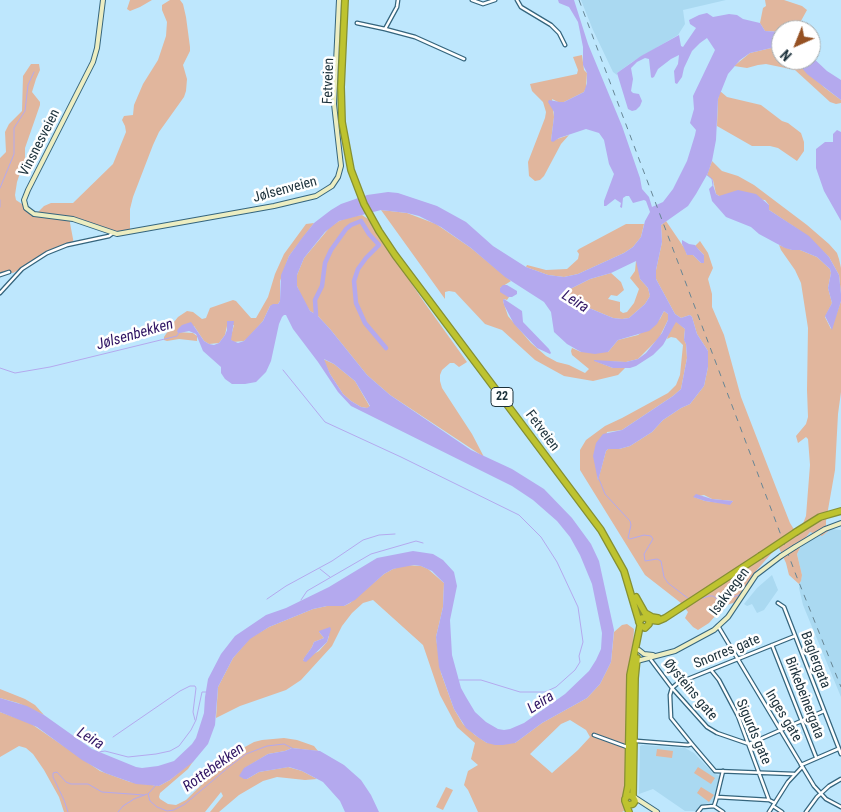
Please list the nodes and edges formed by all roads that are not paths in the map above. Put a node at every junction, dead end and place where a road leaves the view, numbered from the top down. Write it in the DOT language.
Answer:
graph roads {
  1 [pos="103,0"];
  2 [pos="339,0"];
  3 [pos="347,0"];
  4 [pos="398,0"];
  5 [pos="472,0"];
  6 [pos="495,0"];
  7 [pos="517,0"];
  8 [pos="357,23"];
  9 [pos="385,29"];
  10 [pos="565,45"];
  11 [pos="464,59"];
  12 [pos="114,234"];
  13 [pos="9,272"];
  14 [pos="0,275"];
  15 [pos="0,293"];
  16 [pos="841,511"];
  17 [pos="841,523"];
  18 [pos="715,586"];
  19 [pos="634,597"];
  20 [pos="778,603"];
  21 [pos="672,613"];
  22 [pos="645,623"];
  23 [pos="718,626"];
  24 [pos="795,636"];
  25 [pos="772,645"];
  26 [pos="637,648"];
  27 [pos="660,655"];
  28 [pos="737,659"];
  29 [pos="651,660"];
  30 [pos="636,661"];
  31 [pos="711,670"];
  32 [pos="672,688"];
  33 [pos="824,711"];
  34 [pos="802,721"];
  35 [pos="780,730"];
  36 [pos="594,735"];
  37 [pos="637,741"];
  38 [pos="692,744"];
  39 [pos="749,744"];
  40 [pos="629,747"];
  41 [pos="839,748"];
  42 [pos="841,754"];
  43 [pos="816,757"];
  44 [pos="801,766"];
  45 [pos="723,772"];
  46 [pos="759,772"];
  47 [pos="794,774"];
  48 [pos="841,779"];
  49 [pos="820,793"];
  50 [pos="717,797"];
  51 [pos="630,799"];
  52 [pos="770,800"];
  53 [pos="775,803"];
  54 [pos="714,806"];
  55 [pos="772,806"];
  56 [pos="841,807"];
  57 [pos="630,812"];
  58 [pos="657,812"];
  59 [pos="698,812"];
  60 [pos="723,812"];
  61 [pos="769,812"];
  62 [pos="782,812"];
  63 [pos="806,812"];
  1 -- 12 [label="main road, Vinsnesveien"];
  2 -- 12 [label="main road, Jølsenveien"];
  3 -- 19 [label="highway, Fetveien / 22"];
  4 -- 9 [label="street"];
  5 -- 6 [label="street"];
  7 -- 10 [label="street"];
  8 -- 9 [label="street"];
  9 -- 11 [label="street"];
  12 -- 15 [label="street, Jølsenveien"];
  13 -- 14 [label="street"];
  16 -- 18 [label="highway, bridge"];
  17 -- 23 [label="main road, Isakvegen, bridge"];
  18 -- 21 [label="highway"];
  18 -- 22 [label="highway"];
  19 -- 21 [label="highway"];
  19 -- 22 [label="highway, Fetveien / 22"];
  19 -- 26 [label="highway, 22"];
  20 -- 24 [label="street, Baglergata"];
  21 -- 22 [label="highway"];
  22 -- 26 [label="highway, Fetveien / 22"];
  23 -- 27 [label="main road, Isakvegen"];
  23 -- 28 [label="street, Inges gate"];
  24 -- 25 [label="street, Snorres gate"];
  24 -- 33 [label="street, Baglergata"];
  25 -- 28 [label="street, Snorres gate"];
  25 -- 34 [label="street, Birkebeinergata"];
  26 -- 27 [label="main road"];
  26 -- 30 [label="highway, Fetveien / 22"];
  26 -- 40 [label="highway, Fetveien / 22"];
  27 -- 30 [label="main road, Isakvegen"];
  28 -- 31 [label="street, Snorres gate"];
  28 -- 35 [label="street, Inges gate"];
  29 -- 32 [label="street, Øysteins gate"];
  30 -- 51 [label="highway, Fetveien / 22"];
  31 -- 32 [label="street, Snorres gate"];
  31 -- 39 [label="street, Sigurds gate"];
  32 -- 38 [label="street"];
  32 -- 39 [label="street, Øysteins gate"];
  33 -- 34 [label="street"];
  33 -- 41 [label="street, Baglergata"];
  34 -- 35 [label="street"];
  34 -- 43 [label="street, Birkebeinergata"];
  35 -- 39 [label="street"];
  35 -- 44 [label="street, Inges gate"];
  36 -- 40 [label="street"];
  37 -- 38 [label="street"];
  38 -- 45 [label="street"];
  39 -- 46 [label="street, Sigurds gate"];
  40 -- 51 [label="highway, Fetveien / 22"];
  41 -- 42 [label="street, Baglergata"];
  41 -- 43 [label="street"];
  43 -- 44 [label="street"];
  44 -- 47 [label="street"];
  44 -- 49 [label="street, Inges gate"];
  45 -- 46 [label="street"];
  45 -- 50 [label="street"];
  46 -- 47 [label="street"];
  46 -- 52 [label="street, Sigurds gate"];
  47 -- 53 [label="street"];
  48 -- 49 [label="street"];
  49 -- 56 [label="street, Inges gate"];
  49 -- 63 [label="street"];
  50 -- 52 [label="street"];
  50 -- 54 [label="street"];
  51 -- 57 [label="highway, Fetveien / 22"];
  51 -- 58 [label="main road"];
  52 -- 53 [label="street"];
  53 -- 55 [label="street"];
  54 -- 59 [label="street"];
  54 -- 60 [label="street"];
  55 -- 61 [label="street"];
  55 -- 62 [label="street"];
}
